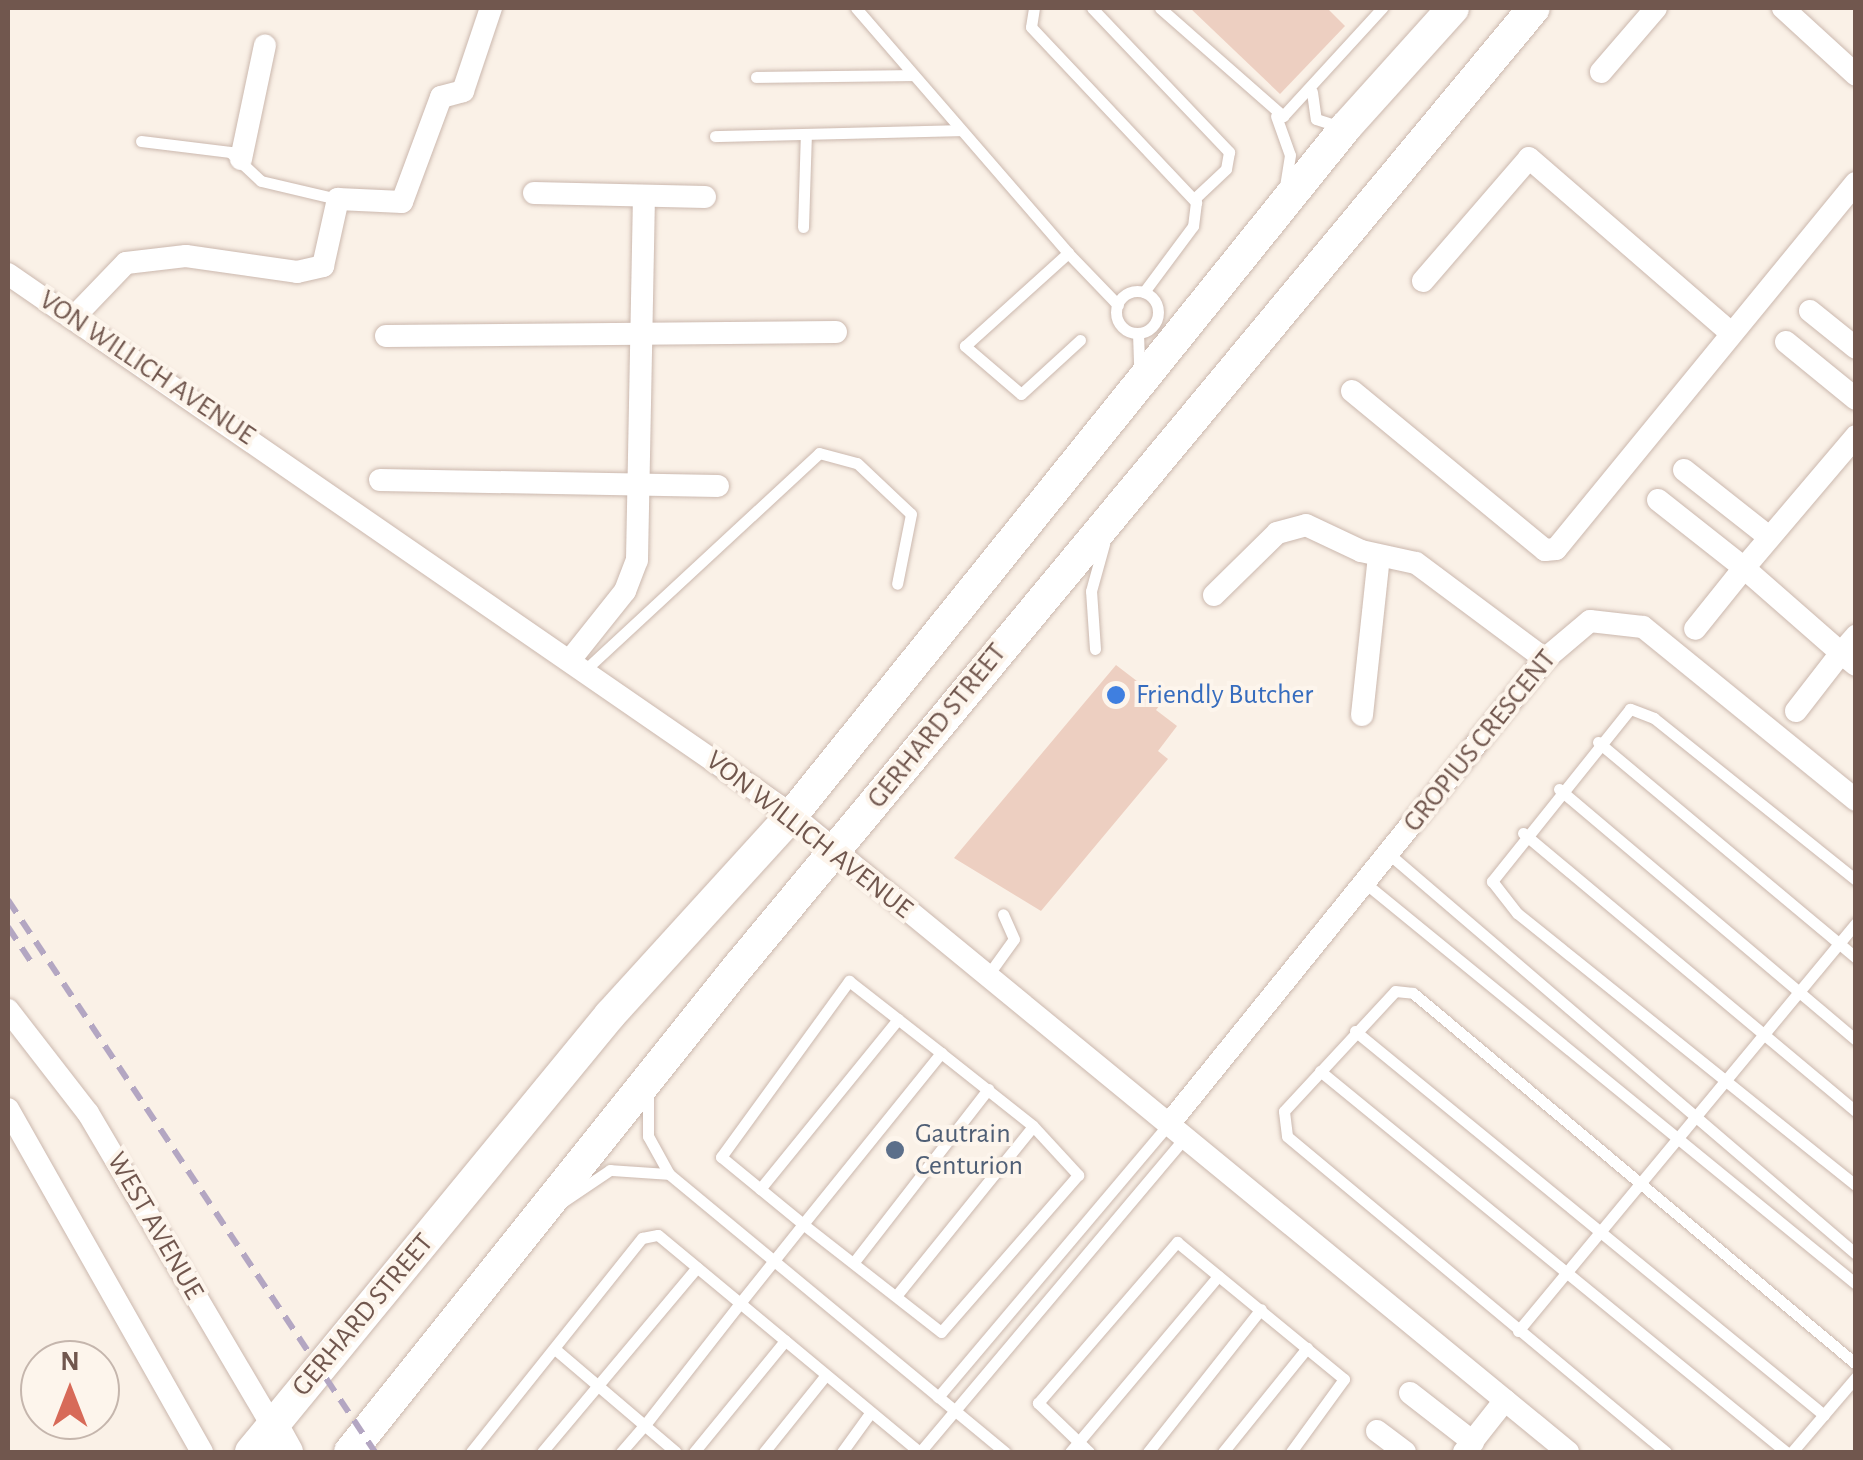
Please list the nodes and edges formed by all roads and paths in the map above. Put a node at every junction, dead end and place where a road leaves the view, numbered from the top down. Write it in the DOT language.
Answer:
graph roads {
  1 [pos="491,8"];
  2 [pos="856,8"];
  3 [pos="1034,8"];
  4 [pos="1092,8"];
  5 [pos="1160,8"];
  6 [pos="1382,8"];
  7 [pos="1453,8"];
  8 [pos="1534,8"];
  9 [pos="1656,8"];
  10 [pos="1782,8"];
  11 [pos="1428,21"];
  12 [pos="264,45"];
  13 [pos="1600,72"];
  14 [pos="913,75"];
  15 [pos="1856,75"];
  16 [pos="756,77"];
  17 [pos="1312,92"];
  18 [pos="1276,116"];
  19 [pos="1346,127"];
  20 [pos="960,130"];
  21 [pos="806,134"];
  22 [pos="715,136"];
  23 [pos="141,141"];
  24 [pos="241,159"];
  25 [pos="1856,183"];
  26 [pos="534,193"];
  27 [pos="644,196"];
  28 [pos="705,197"];
  29 [pos="338,199"];
  30 [pos="1194,199"];
  31 [pos="1280,210"];
  32 [pos="802,227"];
  33 [pos="1068,252"];
  34 [pos="8,274"];
  35 [pos="1423,280"];
  36 [pos="1144,292"];
  37 [pos="1118,305"];
  38 [pos="1810,312"];
  39 [pos="74,317"];
  40 [pos="1157,320"];
  41 [pos="1192,325"];
  42 [pos="836,332"];
  43 [pos="1138,333"];
  44 [pos="1732,333"];
  45 [pos="386,336"];
  46 [pos="640,337"];
  47 [pos="1080,340"];
  48 [pos="1786,342"];
  49 [pos="1856,348"];
  50 [pos="1352,390"];
  51 [pos="1136,394"];
  52 [pos="1856,399"];
  53 [pos="1854,443"];
  54 [pos="1684,470"];
  55 [pos="380,480"];
  56 [pos="635,483"];
  57 [pos="718,486"];
  58 [pos="1658,500"];
  59 [pos="1111,520"];
  60 [pos="1769,537"];
  61 [pos="1379,556"];
  62 [pos="1744,568"];
  63 [pos="897,584"];
  64 [pos="1214,595"];
  65 [pos="1696,629"];
  66 [pos="1094,649"];
  67 [pos="1851,652"];
  68 [pos="1544,659"];
  69 [pos="577,665"];
  70 [pos="1796,711"];
  71 [pos="1362,715"];
  72 [pos="1598,742"];
  73 [pos="1559,789"];
  74 [pos="1856,800"];
  75 [pos="792,814"];
  76 [pos="1523,834"];
  77 [pos="836,852"];
  78 [pos="1389,854"];
  79 [pos="1856,880"];
  80 [pos="1365,883"];
  81 [pos="1003,914"];
  82 [pos="1856,923"];
  83 [pos="1838,944"];
  84 [pos="1856,958"];
  85 [pos="988,975"];
  86 [pos="1797,992"];
  87 [pos="8,1010"];
  88 [pos="898,1019"];
  89 [pos="1356,1032"];
  90 [pos="1763,1034"];
  91 [pos="1856,1040"];
  92 [pos="941,1053"];
  93 [pos="1320,1071"];
  94 [pos="1726,1078"];
  95 [pos="650,1086"];
  96 [pos="988,1089"];
  97 [pos="8,1109"];
  98 [pos="1856,1111"];
  99 [pos="1694,1116"];
  100 [pos="1033,1126"];
  101 [pos="1177,1131"];
  102 [pos="1677,1137"];
  103 [pos="669,1174"];
  104 [pos="1639,1184"];
  105 [pos="1856,1186"];
  106 [pos="760,1189"];
  107 [pos="557,1204"];
  108 [pos="802,1224"];
  109 [pos="1604,1228"];
  110 [pos="1856,1254"];
  111 [pos="776,1257"];
  112 [pos="854,1262"];
  113 [pos="696,1267"];
  114 [pos="1567,1272"];
  115 [pos="1218,1276"];
  116 [pos="1856,1284"];
  117 [pos="896,1296"];
  118 [pos="740,1303"];
  119 [pos="1261,1309"];
  120 [pos="1518,1331"];
  121 [pos="785,1340"];
  122 [pos="1307,1348"];
  123 [pos="556,1350"];
  124 [pos="1856,1364"];
  125 [pos="826,1376"];
  126 [pos="1856,1377"];
  127 [pos="593,1386"];
  128 [pos="1410,1393"];
  129 [pos="938,1397"];
  130 [pos="1505,1400"];
  131 [pos="955,1411"];
  132 [pos="872,1412"];
  133 [pos="1824,1414"];
  134 [pos="644,1426"];
  135 [pos="1377,1431"];
  136 [pos="279,1439"];
  137 [pos="359,1445"];
  138 [pos="1469,1447"];
  139 [pos="1074,1448"];
  140 [pos="202,1452"];
  141 [pos="250,1452"];
  142 [pos="471,1452"];
  143 [pos="542,1452"];
  144 [pos="621,1452"];
  145 [pos="676,1452"];
  146 [pos="694,1452"];
  147 [pos="764,1452"];
  148 [pos="842,1452"];
  149 [pos="919,1452"];
  150 [pos="1005,1452"];
  151 [pos="1089,1452"];
  152 [pos="1148,1452"];
  153 [pos="1223,1452"];
  154 [pos="1291,1452"];
  155 [pos="1406,1452"];
  156 [pos="1568,1452"];
  157 [pos="1666,1452"];
  158 [pos="1789,1452"];
  1 -- 29 [label="street"];
  2 -- 14 [label="lane"];
  3 -- 30 [label="lane"];
  4 -- 30 [label="lane"];
  5 -- 18 [label="lane"];
  6 -- 17 [label="lane"];
  7 -- 11 [label="street, GERHARD STREET"];
  8 -- 59 [label="street, GERHARD STREET"];
  9 -- 13 [label="street"];
  10 -- 15 [label="street"];
  11 -- 19 [label="street, GERHARD STREET"];
  12 -- 24 [label="street"];
  14 -- 16 [label="lane"];
  14 -- 20 [label="lane"];
  17 -- 18 [label="lane"];
  17 -- 19 [label="lane"];
  18 -- 31 [label="lane"];
  19 -- 31 [label="street, GERHARD STREET"];
  20 -- 21 [label="lane"];
  20 -- 33 [label="lane"];
  21 -- 22 [label="lane"];
  21 -- 32 [label="lane"];
  23 -- 24 [label="lane"];
  24 -- 29 [label="lane"];
  25 -- 44 [label="street"];
  26 -- 27 [label="street"];
  27 -- 28 [label="street"];
  27 -- 46 [label="street"];
  29 -- 39 [label="street"];
  30 -- 36 [label="lane"];
  31 -- 41 [label="street, GERHARD STREET"];
  33 -- 37 [label="lane"];
  33 -- 47 [label="lane"];
  34 -- 39 [label="street, VON WILLICH AVENUE"];
  35 -- 44 [label="street"];
  36 -- 37 [label="lane"];
  36 -- 40 [label="lane"];
  37 -- 43 [label="lane"];
  38 -- 49 [label="street"];
  39 -- 69 [label="street, VON WILLICH AVENUE"];
  40 -- 41 [label="lane"];
  40 -- 43 [label="lane"];
  41 -- 51 [label="street, GERHARD STREET"];
  42 -- 46 [label="street"];
  43 -- 51 [label="lane"];
  44 -- 50 [label="street"];
  45 -- 46 [label="street"];
  46 -- 56 [label="street"];
  48 -- 52 [label="street"];
  51 -- 75 [label="street, GERHARD STREET"];
  53 -- 60 [label="street"];
  54 -- 60 [label="street"];
  55 -- 56 [label="street"];
  56 -- 57 [label="street"];
  56 -- 69 [label="street"];
  58 -- 62 [label="street"];
  59 -- 66 [label="lane"];
  59 -- 77 [label="street, GERHARD STREET"];
  60 -- 62 [label="street"];
  61 -- 64 [label="street"];
  61 -- 68 [label="street"];
  61 -- 71 [label="street"];
  62 -- 65 [label="street"];
  62 -- 67 [label="street"];
  63 -- 69 [label="lane"];
  67 -- 70 [label="street"];
  68 -- 74 [label="street, GROPIUS CRESCENT"];
  68 -- 78 [label="street, GROPIUS CRESCENT"];
  69 -- 75 [label="street, VON WILLICH AVENUE"];
  72 -- 73 [label="lane"];
  72 -- 79 [label="lane"];
  72 -- 83 [label="lane"];
  73 -- 76 [label="lane"];
  73 -- 86 [label="lane"];
  75 -- 77 [label="street, VON WILLICH AVENUE"];
  75 -- 136 [label="street, GERHARD STREET"];
  76 -- 90 [label="lane"];
  76 -- 94 [label="lane"];
  77 -- 85 [label="street, VON WILLICH AVENUE"];
  77 -- 95 [label="street, GERHARD STREET"];
  78 -- 80 [label="street, GROPIUS CRESCENT"];
  78 -- 99 [label="lane"];
  80 -- 101 [label="street, GROPIUS CRESCENT"];
  80 -- 102 [label="lane"];
  81 -- 85 [label="lane"];
  82 -- 83 [label="lane"];
  83 -- 84 [label="lane"];
  83 -- 86 [label="lane"];
  85 -- 101 [label="street, VON WILLICH AVENUE"];
  86 -- 90 [label="lane"];
  86 -- 91 [label="lane"];
  87 -- 136 [label="street, WEST AVENUE"];
  88 -- 92 [label="lane"];
  88 -- 106 [label="lane"];
  88 -- 106 [label="lane"];
  89 -- 93 [label="lane"];
  89 -- 104 [label="lane"];
  89 -- 109 [label="lane"];
  90 -- 94 [label="lane"];
  90 -- 98 [label="lane"];
  92 -- 96 [label="lane"];
  92 -- 108 [label="lane"];
  93 -- 114 [label="lane"];
  93 -- 120 [label="lane"];
  94 -- 99 [label="lane"];
  94 -- 105 [label="lane"];
  95 -- 103 [label="lane"];
  95 -- 107 [label="street, GERHARD STREET"];
  96 -- 100 [label="lane"];
  96 -- 112 [label="lane"];
  97 -- 140 [label="street"];
  99 -- 102 [label="lane"];
  99 -- 110 [label="lane"];
  100 -- 117 [label="lane"];
  100 -- 117 [label="lane"];
  101 -- 129 [label="lane"];
  101 -- 130 [label="street, VON WILLICH AVENUE"];
  101 -- 131 [label="lane"];
  102 -- 104 [label="lane"];
  102 -- 116 [label="lane"];
  103 -- 107 [label="lane"];
  103 -- 111 [label="lane"];
  104 -- 109 [label="lane"];
  104 -- 124 [label="lane"];
  106 -- 108 [label="lane"];
  107 -- 137 [label="street, GERHARD STREET"];
  108 -- 111 [label="lane"];
  108 -- 112 [label="lane"];
  109 -- 114 [label="lane"];
  109 -- 133 [label="lane"];
  111 -- 118 [label="lane"];
  111 -- 129 [label="lane"];
  112 -- 117 [label="lane"];
  113 -- 118 [label="lane"];
  113 -- 123 [label="lane"];
  113 -- 127 [label="lane"];
  114 -- 120 [label="lane"];
  114 -- 158 [label="lane"];
  115 -- 119 [label="lane"];
  115 -- 139 [label="lane"];
  115 -- 139 [label="lane"];
  118 -- 121 [label="lane"];
  118 -- 134 [label="lane"];
  119 -- 122 [label="lane"];
  119 -- 152 [label="lane"];
  120 -- 157 [label="lane"];
  121 -- 125 [label="lane"];
  121 -- 146 [label="lane"];
  122 -- 153 [label="lane"];
  122 -- 154 [label="lane"];
  123 -- 127 [label="lane"];
  123 -- 142 [label="lane"];
  125 -- 132 [label="lane"];
  125 -- 147 [label="lane"];
  126 -- 133 [label="lane"];
  127 -- 134 [label="lane"];
  127 -- 143 [label="lane"];
  128 -- 138 [label="street"];
  129 -- 131 [label="lane"];
  130 -- 138 [label="street"];
  130 -- 156 [label="street, VON WILLICH AVENUE"];
  131 -- 149 [label="lane"];
  131 -- 150 [label="lane"];
  132 -- 148 [label="lane"];
  132 -- 149 [label="lane"];
  133 -- 158 [label="lane"];
  134 -- 144 [label="lane"];
  134 -- 145 [label="lane"];
  135 -- 155 [label="street"];
  136 -- 141 [label="street, GERHARD STREET"];
  139 -- 151 [label="lane"];
}
